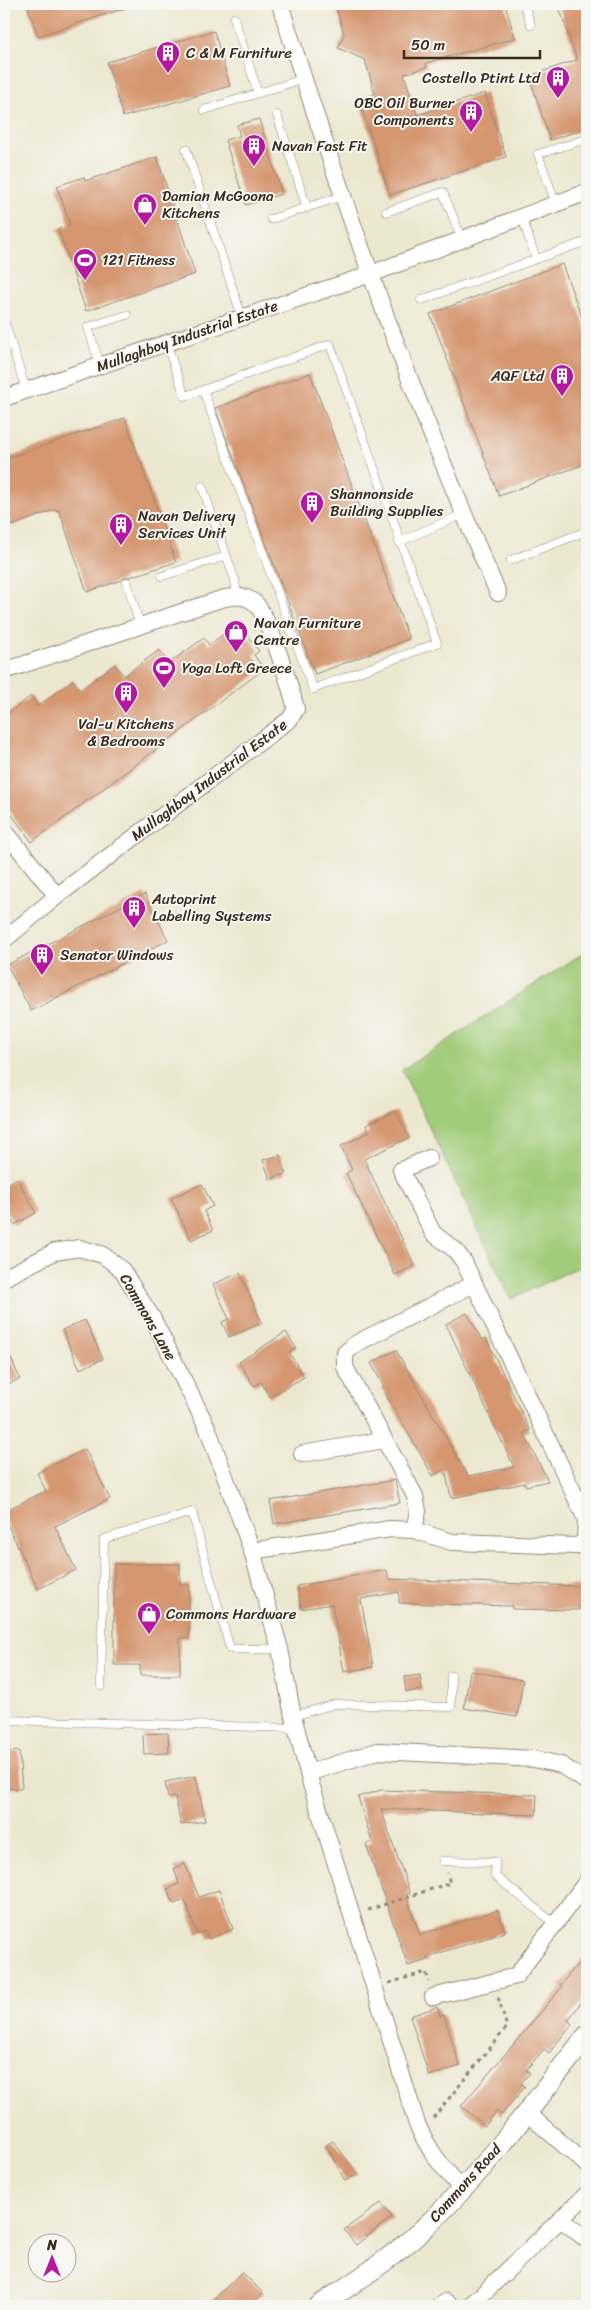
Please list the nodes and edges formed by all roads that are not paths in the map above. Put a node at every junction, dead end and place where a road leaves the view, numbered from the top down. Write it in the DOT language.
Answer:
graph roads {
  1 [pos="280,4"];
  2 [pos="524,4"];
  3 [pos="234,18"];
  4 [pos="531,25"];
  5 [pos="303,79"];
  6 [pos="258,93"];
  7 [pos="204,110"];
  8 [pos="277,114"];
  9 [pos="587,139"];
  10 [pos="186,148"];
  11 [pos="587,192"];
  12 [pos="343,196"];
  13 [pos="556,204"];
  14 [pos="307,208"];
  15 [pos="386,212"];
  16 [pos="522,217"];
  17 [pos="271,219"];
  18 [pos="462,239"];
  19 [pos="587,241"];
  20 [pos="536,258"];
  21 [pos="370,274"];
  22 [pos="421,300"];
  23 [pos="127,315"];
  24 [pos="242,317"];
  25 [pos="4,323"];
  26 [pos="166,343"];
  27 [pos="100,365"];
  28 [pos="26,390"];
  29 [pos="204,390"];
  30 [pos="4,398"];
  31 [pos="202,486"];
  32 [pos="463,514"];
  33 [pos="587,531"];
  34 [pos="399,542"];
  35 [pos="226,556"];
  36 [pos="511,560"];
  37 [pos="162,576"];
  38 [pos="127,582"];
  39 [pos="498,592"];
  40 [pos="236,596"];
  41 [pos="140,626"];
  42 [pos="4,671"];
  43 [pos="4,830"];
  44 [pos="57,896"];
  45 [pos="4,940"];
  46 [pos="429,1158"];
  47 [pos="4,1278"];
  48 [pos="474,1284"];
  49 [pos="384,1440"];
  50 [pos="302,1454"];
  51 [pos="414,1530"];
  52 [pos="586,1543"];
  53 [pos="252,1551"];
  54 [pos="280,1648"];
  55 [pos="450,1676"];
  56 [pos="102,1686"];
  57 [pos="4,1720"];
  58 [pos="295,1722"];
  59 [pos="308,1772"];
  60 [pos="587,1782"];
  61 [pos="443,1861"];
  62 [pos="587,1881"];
  63 [pos="556,1924"];
  64 [pos="433,1997"];
  65 [pos="587,2036"];
  66 [pos="526,2112"];
  67 [pos="587,2165"];
  68 [pos="462,2189"];
  69 [pos="587,2194"];
  70 [pos="561,2219"];
  71 [pos="587,2240"];
  72 [pos="319,2306"];
  73 [pos="440,2306"];
  74 [pos="451,2306"];
  75 [pos="470,2306"];
  1 -- 5 [label="street"];
  2 -- 4 [label="lane"];
  3 -- 6 [label="lane"];
  5 -- 6 [label="lane"];
  5 -- 12 [label="street"];
  6 -- 7 [label="lane"];
  8 -- 14 [label="lane"];
  9 -- 13 [label="lane"];
  10 -- 24 [label="lane"];
  11 -- 13 [label="street, Mullaghboy Industrial Estate"];
  12 -- 14 [label="lane"];
  12 -- 21 [label="street"];
  13 -- 16 [label="street, Mullaghboy Industrial Estate"];
  14 -- 17 [label="lane"];
  15 -- 18 [label="lane"];
  16 -- 18 [label="street, Mullaghboy Industrial Estate"];
  16 -- 20 [label="lane"];
  18 -- 21 [label="street, Mullaghboy Industrial Estate"];
  19 -- 20 [label="lane"];
  20 -- 22 [label="lane"];
  21 -- 24 [label="street, Mullaghboy Industrial Estate"];
  21 -- 32 [label="street"];
  23 -- 27 [label="lane"];
  24 -- 26 [label="street, Mullaghboy Industrial Estate"];
  25 -- 28 [label="lane"];
  26 -- 27 [label="street, Mullaghboy Industrial Estate"];
  26 -- 29 [label="lane"];
  27 -- 28 [label="street, Mullaghboy Industrial Estate"];
  28 -- 30 [label="street, Mullaghboy Industrial Estate"];
  29 -- 34 [label="lane"];
  29 -- 34 [label="lane"];
  31 -- 35 [label="lane"];
  32 -- 34 [label="lane"];
  32 -- 39 [label="street"];
  33 -- 36 [label="lane"];
  35 -- 37 [label="lane"];
  35 -- 40 [label="lane"];
  38 -- 41 [label="lane"];
  40 -- 41 [label="street"];
  40 -- 44 [label="street, Mullaghboy Industrial Estate"];
  41 -- 42 [label="street"];
  43 -- 44 [label="street"];
  44 -- 45 [label="street, Mullaghboy Industrial Estate"];
  46 -- 48 [label="street"];
  47 -- 53 [label="street, Commons Lane"];
  48 -- 49 [label="street"];
  48 -- 52 [label="street"];
  49 -- 50 [label="street"];
  49 -- 51 [label="street"];
  51 -- 52 [label="street"];
  51 -- 53 [label="street"];
  53 -- 54 [label="street, Commons Lane"];
  54 -- 56 [label="lane"];
  54 -- 58 [label="street, Commons Lane"];
  55 -- 58 [label="lane"];
  57 -- 58 [label="lane"];
  58 -- 59 [label="street, Commons Lane"];
  59 -- 60 [label="street"];
  59 -- 68 [label="street, Commons Lane"];
  61 -- 63 [label="lane"];
  62 -- 63 [label="street"];
  63 -- 64 [label="street"];
  65 -- 66 [label="street, Commons Road"];
  66 -- 67 [label="street"];
  66 -- 68 [label="street, Commons Road"];
  68 -- 72 [label="street, Commons Road"];
  69 -- 70 [label="street"];
  70 -- 71 [label="street"];
  70 -- 75 [label="street"];
  73 -- 74 [label="street"];
}
